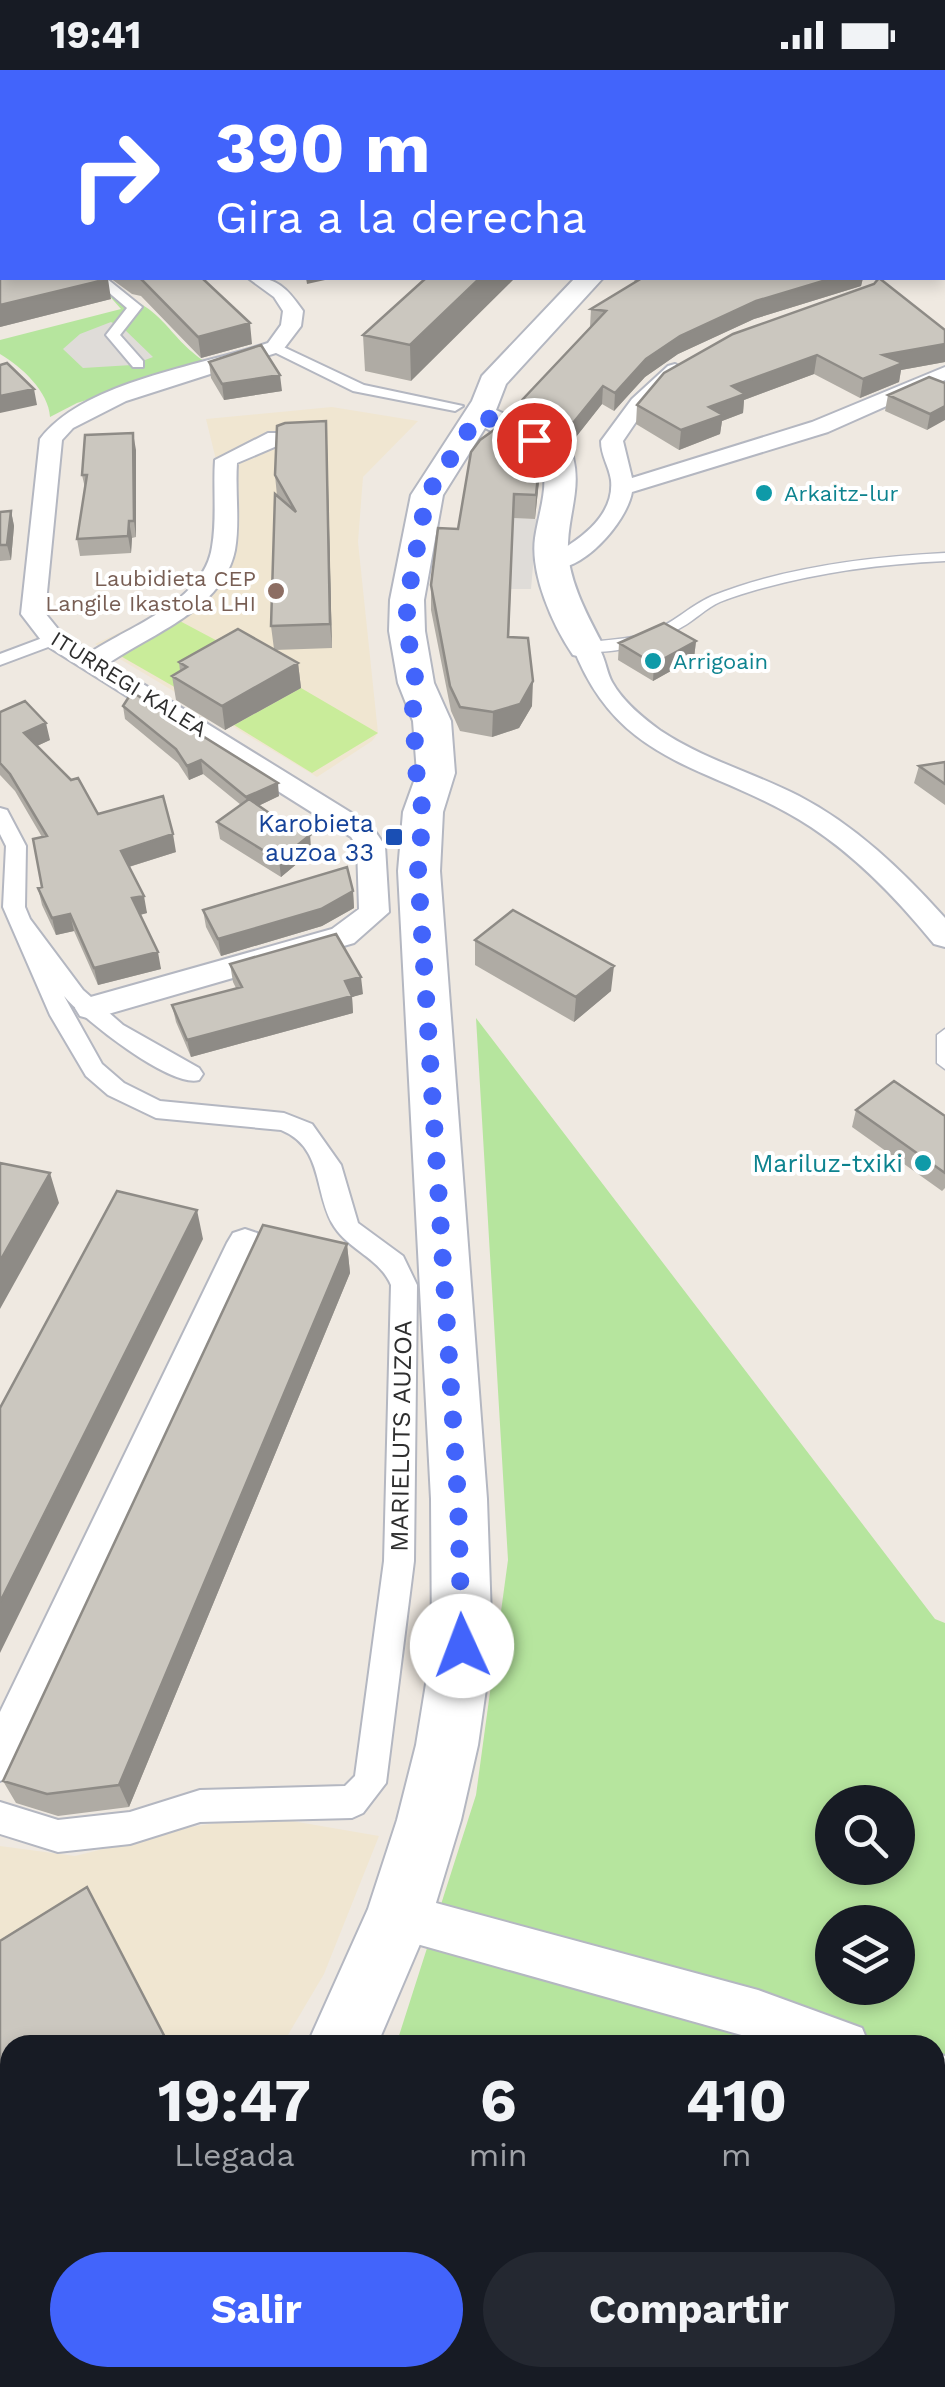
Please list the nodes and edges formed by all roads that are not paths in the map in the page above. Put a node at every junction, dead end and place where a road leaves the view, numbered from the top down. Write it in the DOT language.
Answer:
graph roads {
  1 [pos="101,280"];
  2 [pos="260,280"];
  3 [pos="588,280"];
  4 [pos="606,280"];
  5 [pos="275,348"];
  6 [pos="698,356"];
  7 [pos="138,364"];
  8 [pos="945,374"];
  9 [pos="473,412"];
  10 [pos="276,438"];
  11 [pos="507,447"];
  12 [pos="448,460"];
  13 [pos="560,464"];
  14 [pos="622,488"];
  15 [pos="945,557"];
  16 [pos="555,562"];
  17 [pos="44,643"];
  18 [pos="586,647"];
  19 [pos="0,660"];
  20 [pos="92,663"];
  21 [pos="0,814"];
  22 [pos="20,921"];
  23 [pos="945,938"];
  24 [pos="91,1008"];
  25 [pos="945,1035"];
  26 [pos="945,1063"];
  27 [pos="191,1074"];
  28 [pos="245,1243"];
  29 [pos="0,1758"];
  30 [pos="0,1818"];
  31 [pos="399,1916"];
  32 [pos="346,2035"];
  33 [pos="817,2035"];
  1 -- 7 [label="street"];
  2 -- 5 [label="street"];
  3 -- 9 [label="main road"];
  4 -- 9 [label="main road"];
  5 -- 9 [label="street"];
  5 -- 17 [label="street, ITURREGI KALEA"];
  6 -- 14 [label="street"];
  8 -- 14 [label="street"];
  9 -- 11 [label="main road"];
  9 -- 12 [label="main road"];
  9 -- 13 [label="main road"];
  10 -- 20 [label="street"];
  11 -- 12 [label="main road"];
  11 -- 13 [label="main road"];
  12 -- 31 [label="main road"];
  13 -- 16 [label="main road"];
  14 -- 16 [label="street"];
  15 -- 18 [label="lane"];
  16 -- 18 [label="main road"];
  17 -- 19 [label="street"];
  17 -- 20 [label="street, ITURREGI KALEA"];
  18 -- 23 [label="street"];
  20 -- 24 [label="street, ITURREGI KALEA"];
  21 -- 22 [label="street"];
  22 -- 24 [label="street"];
  22 -- 30 [label="street, MARIELUTS AUZOA"];
  24 -- 27 [label="street"];
  25 -- 26 [label="lane"];
  28 -- 29 [label="street"];
  31 -- 32 [label="main road"];
  31 -- 33 [label="street"];
}
